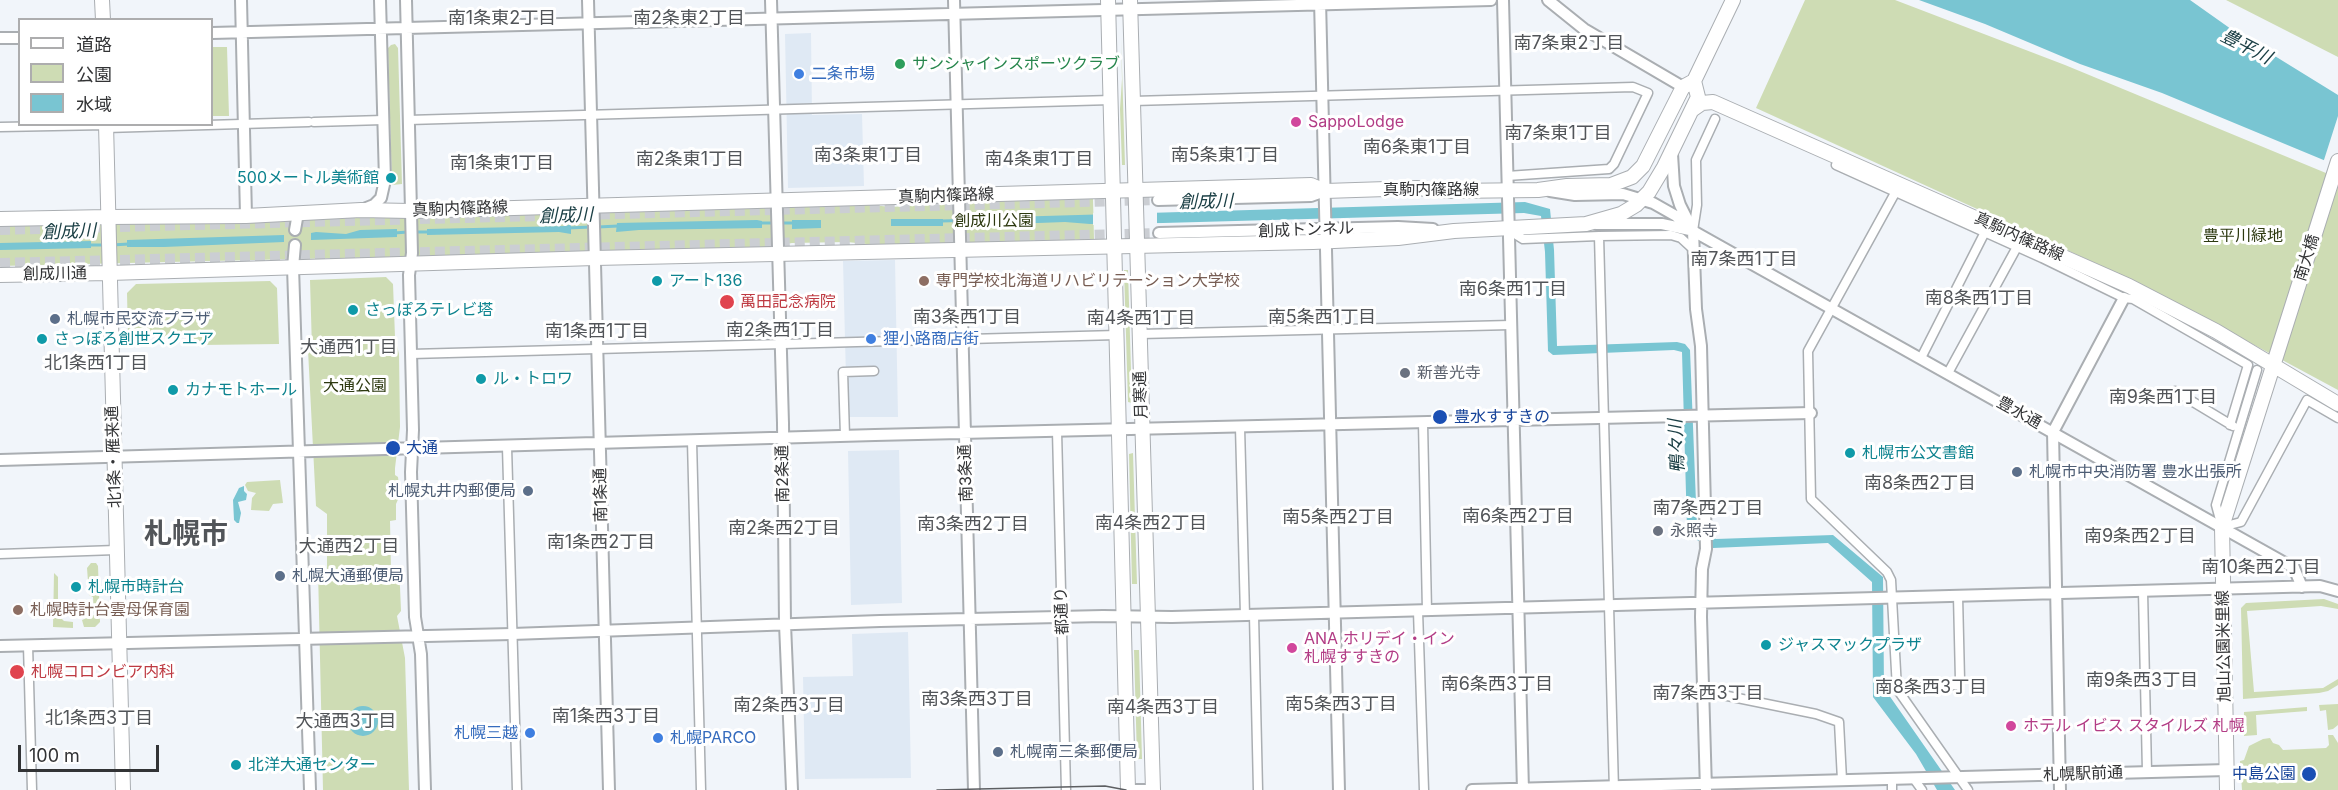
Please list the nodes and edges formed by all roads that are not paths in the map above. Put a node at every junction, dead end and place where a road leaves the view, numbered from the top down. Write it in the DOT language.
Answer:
graph roads {
  1 [pos="102,0"];
  2 [pos="241,0"];
  3 [pos="380,0"];
  4 [pos="406,0"];
  5 [pos="588,0"];
  6 [pos="771,0"];
  7 [pos="954,0"];
  8 [pos="1491,0"];
  9 [pos="1503,0"];
  10 [pos="1548,0"];
  11 [pos="1733,0"];
  12 [pos="1320,2"];
  13 [pos="1131,4"];
  14 [pos="1109,5"];
  15 [pos="954,14"];
  16 [pos="103,18"];
  17 [pos="771,18"];
  18 [pos="589,23"];
  19 [pos="381,28"];
  20 [pos="407,28"];
  21 [pos="242,32"];
  22 [pos="213,33"];
  23 [pos="0,38"];
  24 [pos="18,38"];
  25 [pos="1688,84"];
  26 [pos="1505,91"];
  27 [pos="1322,95"];
  28 [pos="1111,100"];
  29 [pos="1133,100"];
  30 [pos="957,105"];
  31 [pos="774,110"];
  32 [pos="1691,112"];
  33 [pos="591,114"];
  34 [pos="1715,119"];
  35 [pos="383,120"];
  36 [pos="408,120"];
  37 [pos="213,125"];
  38 [pos="244,125"];
  39 [pos="106,126"];
  40 [pos="0,127"];
  41 [pos="1672,150"];
  42 [pos="2338,161"];
  43 [pos="1836,165"];
  44 [pos="1507,189"];
  45 [pos="1136,190"];
  46 [pos="1538,190"];
  47 [pos="1113,191"];
  48 [pos="1325,191"];
  49 [pos="1895,193"];
  50 [pos="959,195"];
  51 [pos="1643,199"];
  52 [pos="776,200"];
  53 [pos="1158,201"];
  54 [pos="593,205"];
  55 [pos="361,210"];
  56 [pos="410,211"];
  57 [pos="298,213"];
  58 [pos="246,216"];
  59 [pos="108,217"];
  60 [pos="0,219"];
  61 [pos="1508,222"];
  62 [pos="1586,224"];
  63 [pos="1326,229"];
  64 [pos="295,230"];
  65 [pos="1694,231"];
  66 [pos="1984,232"];
  67 [pos="1159,233"];
  68 [pos="1599,236"];
  69 [pos="295,245"];
  70 [pos="1137,246"];
  71 [pos="1114,247"];
  72 [pos="2017,247"];
  73 [pos="960,250"];
  74 [pos="1694,250"];
  75 [pos="777,254"];
  76 [pos="595,258"];
  77 [pos="410,264"];
  78 [pos="293,267"];
  79 [pos="109,273"];
  80 [pos="0,275"];
  81 [pos="2124,298"];
  82 [pos="1832,308"];
  83 [pos="1511,325"];
  84 [pos="1329,330"];
  85 [pos="1140,334"];
  86 [pos="1117,335"];
  87 [pos="963,339"];
  88 [pos="780,344"];
  89 [pos="598,349"];
  90 [pos="411,354"];
  91 [pos="1921,358"];
  92 [pos="2275,361"];
  93 [pos="2257,370"];
  94 [pos="874,371"];
  95 [pos="1948,373"];
  96 [pos="2175,391"];
  97 [pos="2338,404"];
  98 [pos="1811,413"];
  99 [pos="1694,416"];
  100 [pos="1605,418"];
  101 [pos="2338,418"];
  102 [pos="1514,420"];
  103 [pos="1423,423"];
  104 [pos="1331,425"];
  105 [pos="2234,427"];
  106 [pos="1240,428"];
  107 [pos="1119,429"];
  108 [pos="1142,430"];
  109 [pos="1057,431"];
  110 [pos="2053,432"];
  111 [pos="965,433"];
  112 [pos="845,436"];
  113 [pos="783,438"];
  114 [pos="692,441"];
  115 [pos="600,445"];
  116 [pos="507,447"];
  117 [pos="412,449"];
  118 [pos="300,452"];
  119 [pos="114,456"];
  120 [pos="0,460"];
  121 [pos="2223,527"];
  122 [pos="116,550"];
  123 [pos="0,554"];
  124 [pos="2302,586"];
  125 [pos="2224,589"];
  126 [pos="2143,591"];
  127 [pos="2338,591"];
  128 [pos="2056,593"];
  129 [pos="1958,596"];
  130 [pos="1889,598"];
  131 [pos="1701,603"];
  132 [pos="1611,605"];
  133 [pos="1519,608"];
  134 [pos="1423,611"];
  135 [pos="1335,612"];
  136 [pos="1249,615"];
  137 [pos="1062,616"];
  138 [pos="1123,616"];
  139 [pos="1147,617"];
  140 [pos="971,619"];
  141 [pos="785,624"];
  142 [pos="696,626"];
  143 [pos="605,630"];
  144 [pos="512,634"];
  145 [pos="418,636"];
  146 [pos="304,639"];
  147 [pos="119,643"];
  148 [pos="28,645"];
  149 [pos="0,646"];
  150 [pos="1897,689"];
  151 [pos="1703,691"];
  152 [pos="2227,770"];
  153 [pos="2147,772"];
  154 [pos="2060,775"];
  155 [pos="1961,777"];
  156 [pos="1914,778"];
  157 [pos="1842,780"];
  158 [pos="1892,785"];
  159 [pos="1801,786"];
  160 [pos="1706,787"];
  161 [pos="1614,788"];
  162 [pos="1523,789"];
  163 [pos="32,790"];
  164 [pos="123,790"];
  165 [pos="310,790"];
  166 [pos="425,790"];
  167 [pos="517,790"];
  168 [pos="609,790"];
  169 [pos="701,790"];
  170 [pos="792,790"];
  171 [pos="974,790"];
  172 [pos="1066,790"];
  173 [pos="1128,790"];
  174 [pos="1135,790"];
  175 [pos="1153,790"];
  176 [pos="1258,790"];
  177 [pos="1339,790"];
  178 [pos="1424,790"];
  179 [pos="1472,790"];
  180 [pos="1493,790"];
  181 [pos="1922,790"];
  182 [pos="1968,790"];
  183 [pos="2060,790"];
  184 [pos="2227,790"];
  1 -- 16 [label="main road"];
  2 -- 21 [label="street"];
  3 -- 19 [label="street"];
  4 -- 20 [label="street"];
  5 -- 18 [label="street"];
  6 -- 17 [label="street"];
  7 -- 15 [label="street"];
  8 -- 12 [label="street"];
  9 -- 26 [label="street"];
  10 -- 25 [label="street"];
  11 -- 25 [label="main road, 真駒内篠路線"];
  12 -- 13 [label="street"];
  12 -- 27 [label="street"];
  13 -- 14 [label="street"];
  13 -- 29 [label="main road, 月寒通"];
  14 -- 15 [label="street"];
  14 -- 28 [label="main road, 月寒通"];
  15 -- 17 [label="street"];
  15 -- 30 [label="street"];
  17 -- 18 [label="street"];
  17 -- 31 [label="street"];
  18 -- 20 [label="street"];
  18 -- 33 [label="street"];
  19 -- 20 [label="street"];
  19 -- 21 [label="street"];
  19 -- 35 [label="street"];
  20 -- 36 [label="street"];
  21 -- 22 [label="street"];
  21 -- 38 [label="street"];
  23 -- 24 [label="street"];
  25 -- 32 [label="main road"];
  25 -- 46 [label="main road, 真駒内篠路線"];
  26 -- 27 [label="street"];
  26 -- 44 [label="street"];
  26 -- 44 [label="street"];
  27 -- 29 [label="street"];
  27 -- 48 [label="street"];
  28 -- 30 [label="street"];
  28 -- 47 [label="main road, 月寒通"];
  29 -- 45 [label="main road, 月寒通"];
  30 -- 31 [label="street"];
  30 -- 50 [label="street"];
  31 -- 33 [label="street"];
  31 -- 52 [label="street"];
  32 -- 41 [label="main road"];
  32 -- 92 [label="main road, 真駒内篠路線"];
  33 -- 36 [label="street"];
  33 -- 54 [label="street"];
  34 -- 65 [label="street"];
  35 -- 38 [label="street"];
  35 -- 55 [label="street"];
  36 -- 56 [label="street"];
  37 -- 38 [label="street"];
  38 -- 58 [label="street"];
  39 -- 40 [label="street"];
  39 -- 59 [label="main road, 北1条・雁来通"];
  41 -- 51 [label="main road"];
  41 -- 65 [label="street"];
  42 -- 92 [label="main road, 南大橋"];
  43 -- 49 [label="street"];
  44 -- 46 [label="main road, 真駒内篠路線"];
  44 -- 48 [label="main road, 真駒内篠路線"];
  44 -- 61 [label="street"];
  45 -- 47 [label="main road, 真駒内篠路線"];
  45 -- 48 [label="main road, 真駒内篠路線"];
  45 -- 70 [label="main road, 月寒通"];
  46 -- 51 [label="street"];
  47 -- 50 [label="main road, 真駒内篠路線"];
  47 -- 71 [label="main road, 月寒通"];
  48 -- 53 [label="street, 創成トンネル"];
  48 -- 63 [label="street"];
  49 -- 66 [label="street"];
  49 -- 82 [label="street"];
  50 -- 52 [label="main road, 真駒内篠路線"];
  50 -- 73 [label="street, 南3条通"];
  51 -- 62 [label="main road"];
  51 -- 65 [label="street"];
  52 -- 54 [label="main road, 真駒内篠路線"];
  52 -- 75 [label="street, 南2条通"];
  54 -- 56 [label="main road, 真駒内篠路線"];
  54 -- 76 [label="street, 南1条通"];
  55 -- 56 [label="main road, 真駒内篠路線"];
  55 -- 57 [label="main road, 真駒内篠路線"];
  56 -- 77 [label="street"];
  57 -- 58 [label="main road, 真駒内篠路線"];
  57 -- 64 [label="street"];
  58 -- 59 [label="main road, 真駒内篠路線"];
  59 -- 60 [label="main road"];
  59 -- 79 [label="main road, 北1条・雁来通"];
  61 -- 62 [label="main road"];
  61 -- 63 [label="main road"];
  61 -- 68 [label="street"];
  61 -- 83 [label="street"];
  62 -- 65 [label="street"];
  63 -- 67 [label="street, 創成トンネル"];
  63 -- 70 [label="main road"];
  63 -- 84 [label="street"];
  64 -- 69 [label="street"];
  65 -- 74 [label="street"];
  65 -- 82 [label="street, 豊水通"];
  66 -- 72 [label="street"];
  66 -- 91 [label="street"];
  68 -- 74 [label="street"];
  68 -- 100 [label="street"];
  69 -- 78 [label="street"];
  70 -- 71 [label="main road"];
  70 -- 85 [label="main road, 月寒通"];
  71 -- 73 [label="main road"];
  71 -- 86 [label="main road, 月寒通"];
  72 -- 81 [label="street"];
  72 -- 95 [label="street"];
  73 -- 75 [label="main road"];
  73 -- 87 [label="street, 南3条通"];
  74 -- 99 [label="street"];
  75 -- 76 [label="main road"];
  75 -- 88 [label="street, 南2条通"];
  76 -- 77 [label="main road"];
  76 -- 89 [label="street, 南1条通"];
  77 -- 78 [label="main road"];
  77 -- 90 [label="street"];
  78 -- 79 [label="main road"];
  78 -- 118 [label="street"];
  79 -- 80 [label="main road, 創成川通"];
  79 -- 119 [label="main road, 北1条・雁来通"];
  81 -- 105 [label="street"];
  81 -- 110 [label="street"];
  82 -- 91 [label="street, 豊水通"];
  82 -- 98 [label="street"];
  83 -- 84 [label="street"];
  83 -- 102 [label="street"];
  84 -- 85 [label="street"];
  84 -- 104 [label="street"];
  85 -- 108 [label="main road, 月寒通"];
  86 -- 87 [label="street"];
  86 -- 107 [label="main road, 月寒通"];
  87 -- 88 [label="street"];
  87 -- 111 [label="street, 南3条通"];
  88 -- 89 [label="street"];
  88 -- 113 [label="street, 南2条通"];
  89 -- 90 [label="street"];
  89 -- 115 [label="street, 南1条通"];
  90 -- 117 [label="street"];
  91 -- 95 [label="street, 豊水通"];
  92 -- 97 [label="main road, 真駒内篠路線"];
  92 -- 121 [label="main road, 旭山公園米里線"];
  93 -- 105 [label="street"];
  94 -- 112 [label="street"];
  95 -- 110 [label="street, 豊水通"];
  96 -- 105 [label="street"];
  98 -- 99 [label="street"];
  98 -- 130 [label="street"];
  99 -- 100 [label="street"];
  99 -- 131 [label="street"];
  100 -- 102 [label="street"];
  100 -- 132 [label="street"];
  101 -- 121 [label="street"];
  102 -- 103 [label="street"];
  102 -- 133 [label="street"];
  103 -- 104 [label="street"];
  103 -- 134 [label="street"];
  104 -- 106 [label="street"];
  104 -- 135 [label="street"];
  105 -- 121 [label="street"];
  106 -- 108 [label="street"];
  106 -- 136 [label="street"];
  107 -- 108 [label="street"];
  107 -- 109 [label="street"];
  107 -- 138 [label="main road, 月寒通"];
  108 -- 139 [label="main road, 月寒通"];
  109 -- 111 [label="street"];
  109 -- 137 [label="street, 都通り"];
  110 -- 121 [label="street, 豊水通"];
  110 -- 128 [label="street"];
  111 -- 112 [label="street"];
  111 -- 140 [label="street, 南3条通"];
  112 -- 113 [label="street"];
  113 -- 114 [label="street"];
  113 -- 141 [label="street, 南2条通"];
  114 -- 115 [label="street"];
  114 -- 142 [label="street"];
  115 -- 116 [label="street"];
  115 -- 143 [label="street, 南1条通"];
  116 -- 117 [label="street"];
  116 -- 144 [label="street"];
  117 -- 118 [label="street"];
  117 -- 145 [label="street"];
  118 -- 119 [label="street"];
  118 -- 146 [label="street"];
  119 -- 120 [label="street"];
  119 -- 122 [label="main road, 北1条・雁来通"];
  121 -- 124 [label="street, 豊水通"];
  121 -- 125 [label="main road, 旭山公園米里線"];
  122 -- 123 [label="street"];
  122 -- 147 [label="main road, 北1条・雁来通"];
  124 -- 125 [label="street"];
  124 -- 127 [label="street"];
  125 -- 126 [label="street"];
  125 -- 152 [label="main road, 旭山公園米里線"];
  126 -- 128 [label="street"];
  126 -- 153 [label="street"];
  128 -- 129 [label="street"];
  128 -- 154 [label="street"];
  129 -- 130 [label="street"];
  129 -- 150 [label="street"];
  130 -- 131 [label="street"];
  130 -- 150 [label="street"];
  131 -- 132 [label="street"];
  131 -- 151 [label="street"];
  132 -- 133 [label="street"];
  132 -- 161 [label="street"];
  133 -- 134 [label="street"];
  133 -- 162 [label="street"];
  134 -- 135 [label="street"];
  134 -- 178 [label="street"];
  135 -- 136 [label="street"];
  135 -- 177 [label="street"];
  136 -- 139 [label="street"];
  136 -- 176 [label="street"];
  137 -- 138 [label="street"];
  137 -- 140 [label="street"];
  137 -- 172 [label="street, 都通り"];
  138 -- 139 [label="street"];
  138 -- 173 [label="main road, 月寒通"];
  139 -- 175 [label="main road, 月寒通"];
  140 -- 141 [label="street"];
  140 -- 171 [label="street, 南3条通"];
  141 -- 142 [label="street"];
  141 -- 170 [label="street, 南2条通"];
  142 -- 143 [label="street"];
  142 -- 169 [label="street"];
  143 -- 144 [label="street"];
  143 -- 168 [label="street, 南1条通"];
  144 -- 145 [label="street"];
  144 -- 167 [label="street"];
  145 -- 146 [label="street"];
  145 -- 166 [label="street"];
  146 -- 147 [label="street"];
  146 -- 165 [label="street"];
  147 -- 148 [label="street"];
  147 -- 164 [label="main road, 北1条・雁来通"];
  148 -- 149 [label="street"];
  148 -- 163 [label="street"];
  150 -- 155 [label="street"];
  151 -- 157 [label="street"];
  151 -- 160 [label="street"];
  152 -- 153 [label="street, 札幌駅前通"];
  152 -- 184 [label="main road, 旭山公園米里線"];
  153 -- 154 [label="street, 札幌駅前通"];
  154 -- 155 [label="street, 札幌駅前通"];
  154 -- 183 [label="street"];
  155 -- 156 [label="street, 札幌駅前通"];
  155 -- 182 [label="street"];
  156 -- 158 [label="street, 札幌駅前通"];
  156 -- 181 [label="street"];
  157 -- 158 [label="street, 札幌駅前通"];
  157 -- 159 [label="street, 札幌駅前通"];
  159 -- 160 [label="street, 札幌駅前通"];
  160 -- 161 [label="street, 札幌駅前通"];
  161 -- 162 [label="street, 札幌駅前通"];
  162 -- 180 [label="street, 札幌駅前通"];
  174 -- 175 [label="street"];
  179 -- 180 [label="street, 札幌駅前通"];
}
